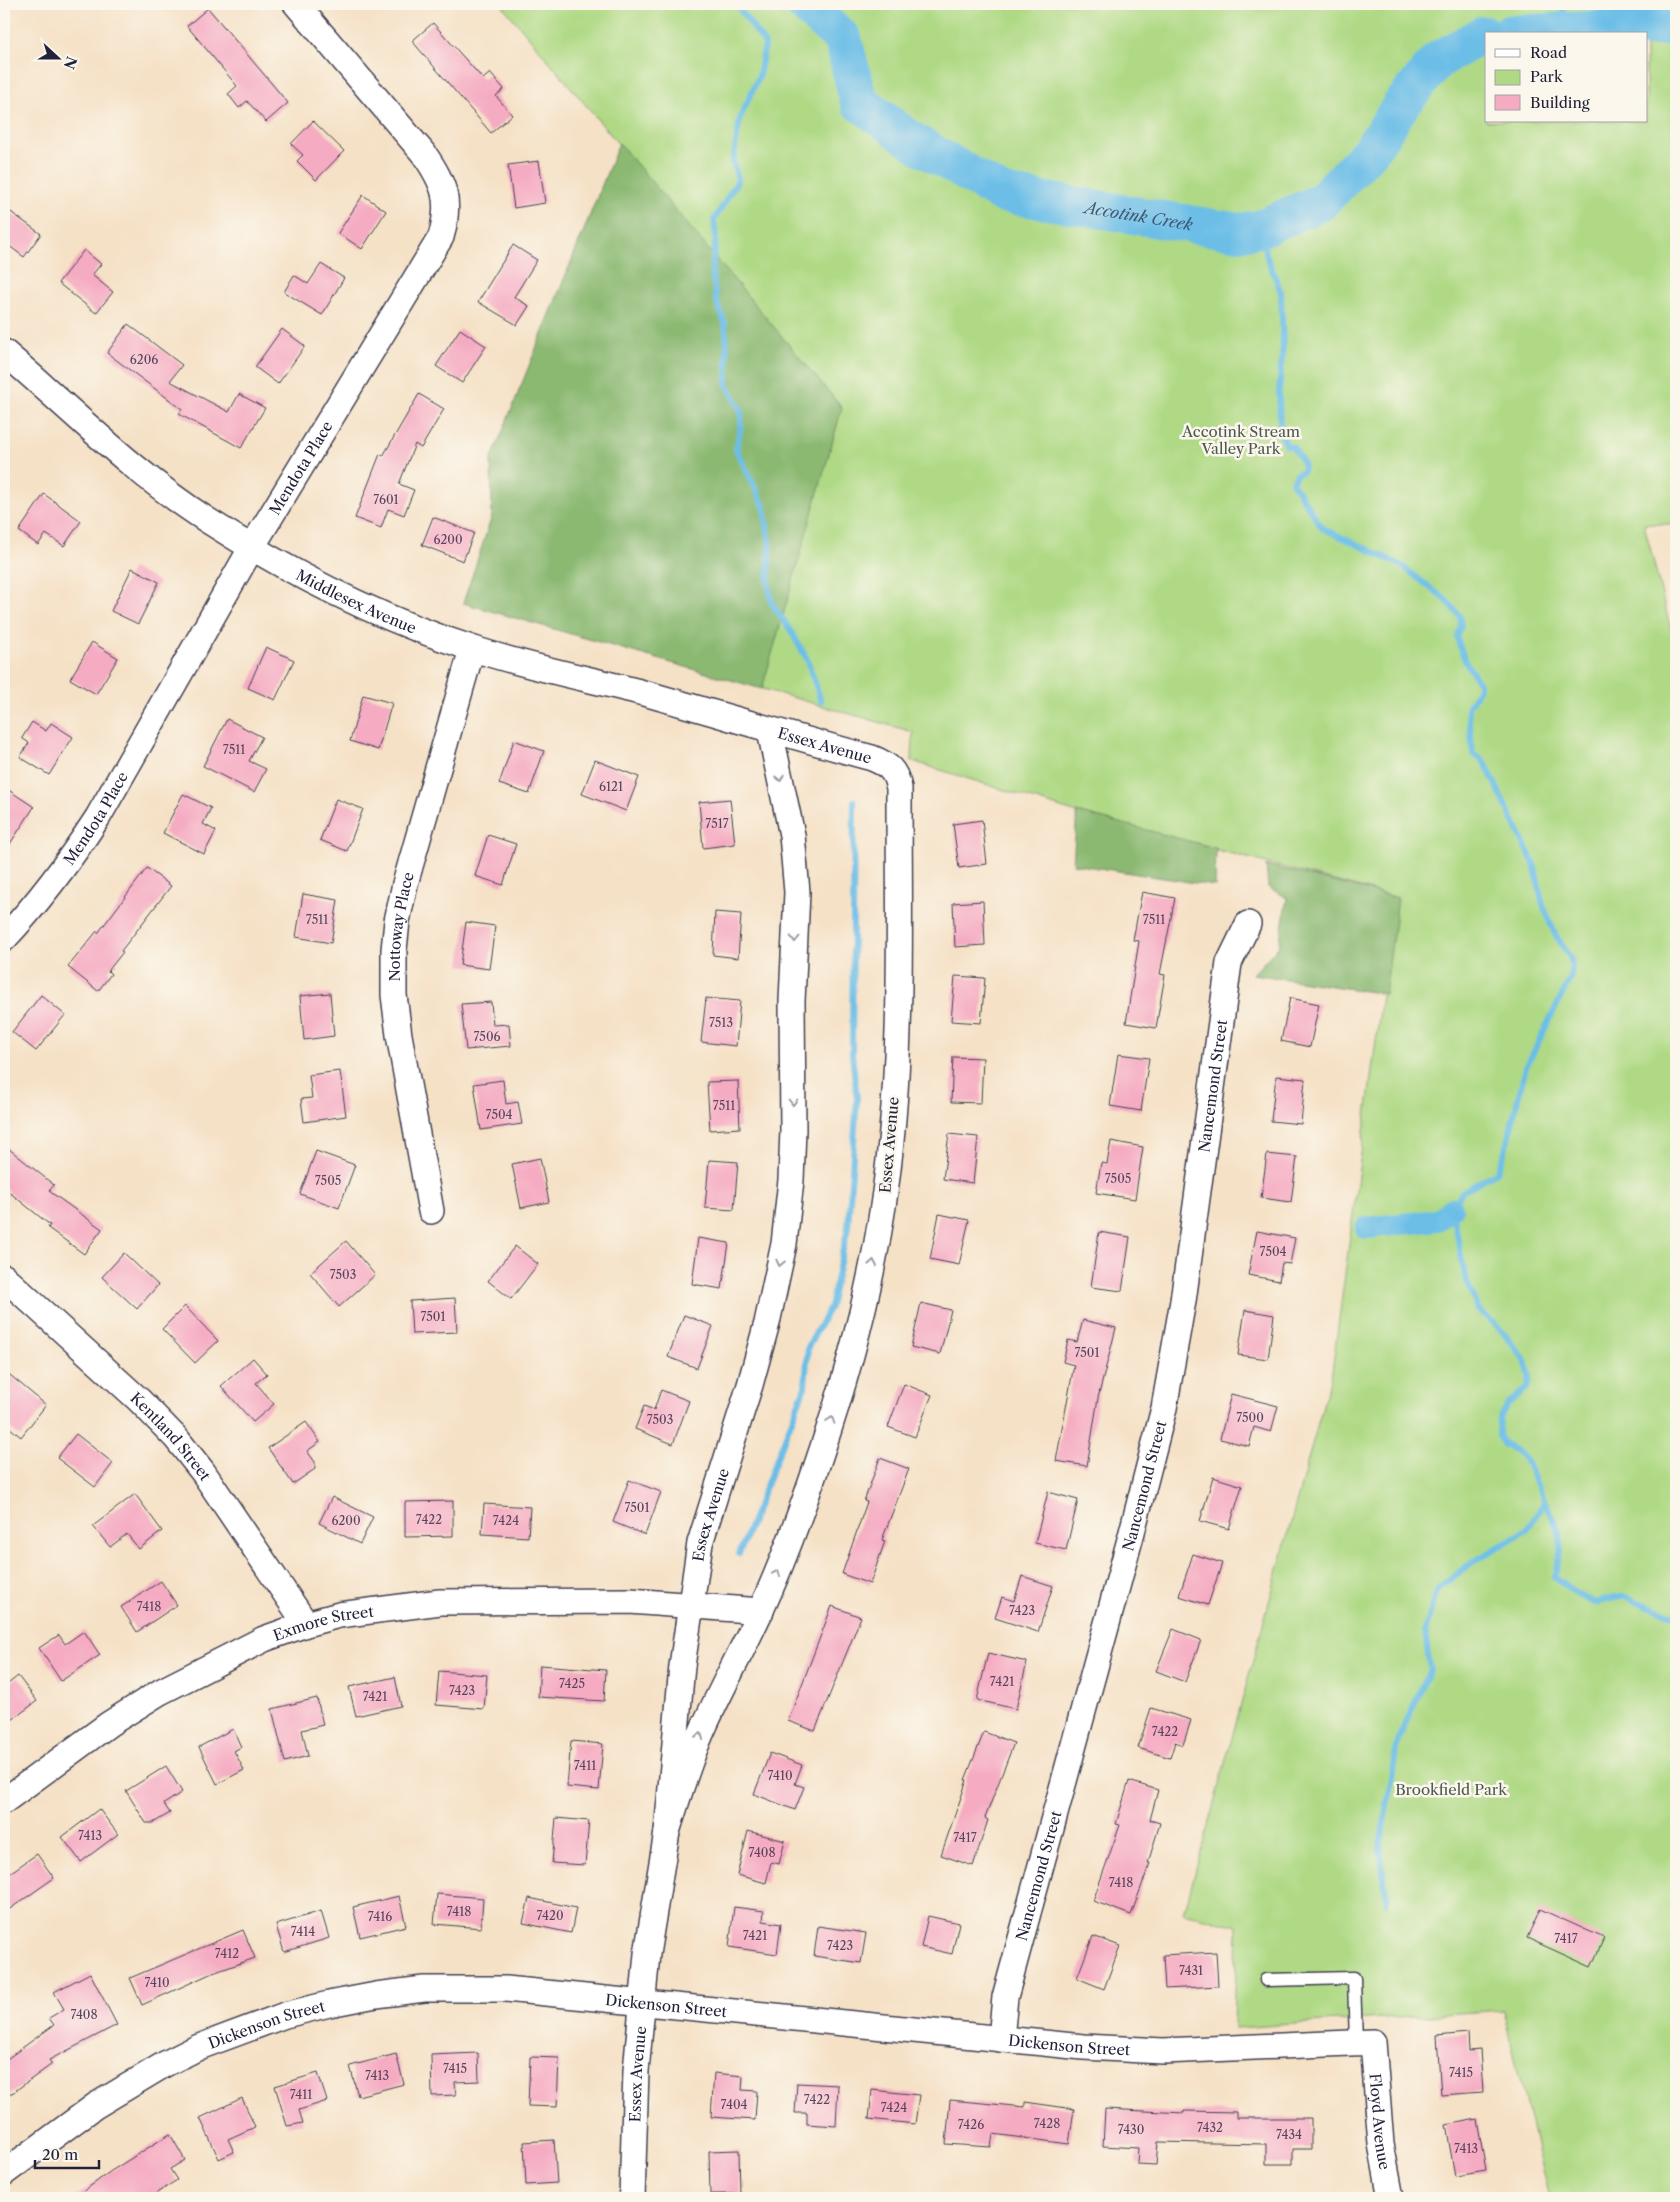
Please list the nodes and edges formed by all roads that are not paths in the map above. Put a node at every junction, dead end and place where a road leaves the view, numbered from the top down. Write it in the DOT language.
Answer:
graph roads {
  1 [pos="296,4"];
  2 [pos="4,352"];
  3 [pos="252,547"];
  4 [pos="472,649"];
  5 [pos="770,730"];
  6 [pos="1248,924"];
  7 [pos="4,939"];
  8 [pos="432,1212"];
  9 [pos="4,1277"];
  10 [pos="690,1605"];
  11 [pos="761,1611"];
  12 [pos="306,1624"];
  13 [pos="4,1801"];
  14 [pos="667,1832"];
  15 [pos="1266,1980"];
  16 [pos="642,2001"];
  17 [pos="1001,2039"];
  18 [pos="1364,2042"];
  19 [pos="4,2173"];
  20 [pos="632,2198"];
  21 [pos="1392,2198"];
  1 -- 3 [label="street, Mendota Place"];
  2 -- 3 [label="street, Middlesex Avenue"];
  3 -- 4 [label="street, Middlesex Avenue"];
  3 -- 7 [label="street, Mendota Place"];
  4 -- 5 [label="street, Middlesex Avenue"];
  4 -- 8 [label="street, Nottoway Place"];
  5 -- 10 [label="street, Essex Avenue, one-way"];
  11 -- 5 [label="street, Essex Avenue, one-way"];
  6 -- 17 [label="street, Nancemond Street"];
  9 -- 12 [label="street, Kentland Street"];
  10 -- 11 [label="street, Exmore Street"];
  10 -- 12 [label="street, Exmore Street"];
  10 -- 14 [label="street, Essex Avenue"];
  14 -- 11 [label="street, Essex Avenue, one-way"];
  12 -- 13 [label="street, Exmore Street"];
  14 -- 16 [label="street, Essex Avenue"];
  15 -- 18 [label="lane"];
  16 -- 17 [label="street, Dickenson Street"];
  16 -- 19 [label="street, Dickenson Street"];
  16 -- 20 [label="street, Essex Avenue"];
  17 -- 18 [label="street, Dickenson Street"];
  18 -- 21 [label="street, Floyd Avenue"];
}
